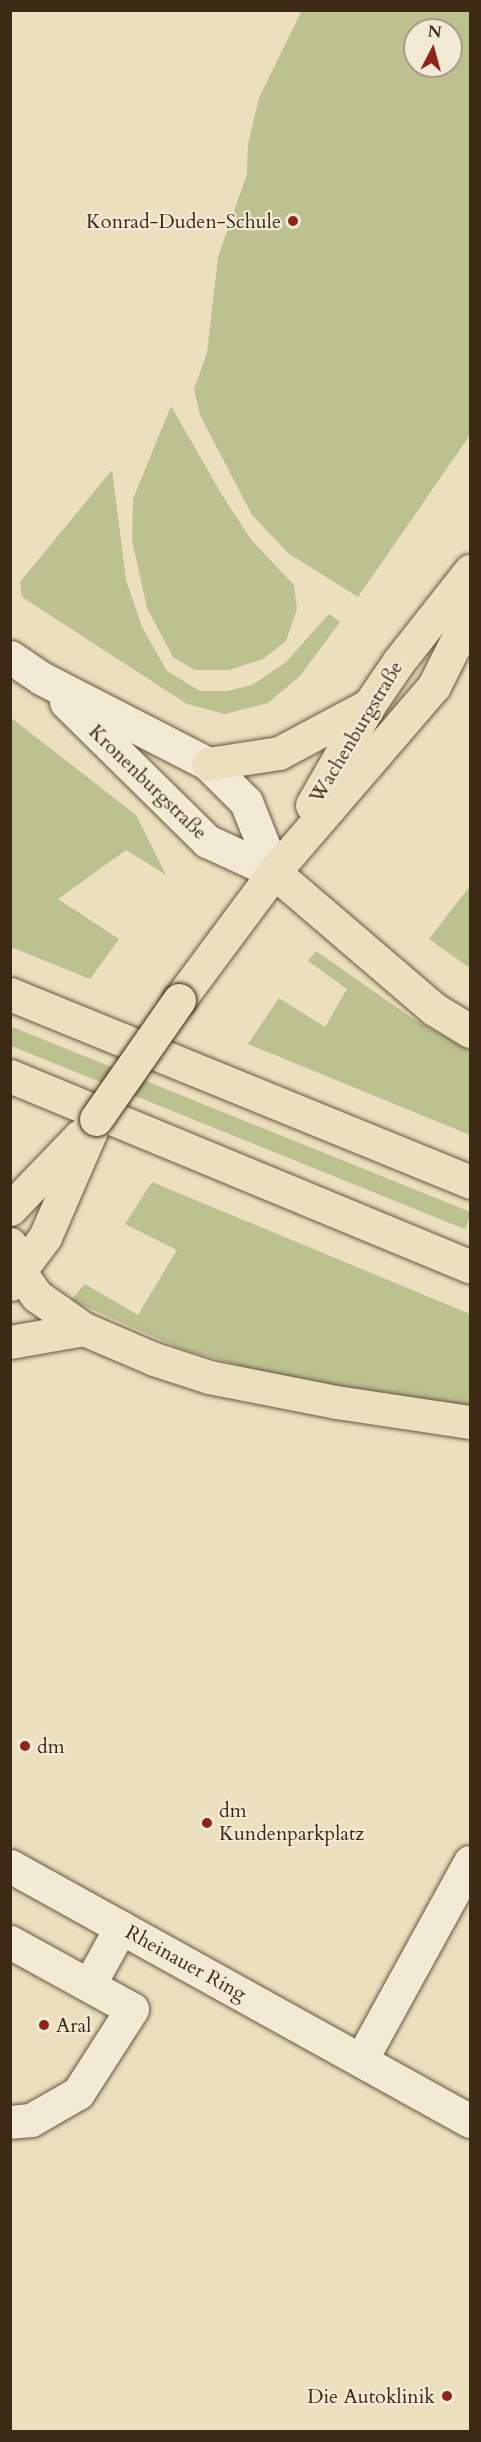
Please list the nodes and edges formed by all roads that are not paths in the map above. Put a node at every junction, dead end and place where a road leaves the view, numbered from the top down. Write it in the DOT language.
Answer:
graph roads {
  1 [pos="471,570"];
  2 [pos="471,614"];
  3 [pos="10,657"];
  4 [pos="41,678"];
  5 [pos="369,705"];
  6 [pos="208,764"];
  7 [pos="274,872"];
  8 [pos="10,994"];
  9 [pos="471,1031"];
  10 [pos="10,1076"];
  11 [pos="96,1119"];
  12 [pos="471,1182"];
  13 [pos="10,1209"];
  14 [pos="14,1267"];
  15 [pos="471,1267"];
  16 [pos="84,1329"];
  17 [pos="10,1342"];
  18 [pos="471,1422"];
  19 [pos="471,1862"];
  20 [pos="13,1875"];
  21 [pos="121,1927"];
  22 [pos="10,1942"];
  23 [pos="89,1985"];
  24 [pos="361,2060"];
  25 [pos="471,2121"];
  26 [pos="10,2122"];
  1 -- 5 [label="main road, Wachenburgstraße"];
  2 -- 7 [label="main road, Wachenburgstraße"];
  3 -- 4 [label="street, Kronenburgstraße"];
  4 -- 6 [label="street, Kronenburgstraße"];
  4 -- 7 [label="street, Kronenburgstraße"];
  5 -- 6 [label="main road"];
  5 -- 7 [label="main road, Wachenburgstraße"];
  6 -- 7 [label="street, Kronenburgstraße"];
  7 -- 9 [label="main road"];
  7 -- 11 [label="main road, Wachenburgstraße, bridge"];
  8 -- 12 [label="main road"];
  10 -- 15 [label="main road"];
  11 -- 13 [label="main road, Wachenburgstraße"];
  11 -- 14 [label="main road, Wachenburgstraße"];
  14 -- 16 [label="main road"];
  16 -- 17 [label="main road"];
  16 -- 18 [label="main road"];
  19 -- 24 [label="street"];
  20 -- 21 [label="street, Rheinauer Ring"];
  21 -- 23 [label="street"];
  21 -- 24 [label="street, Rheinauer Ring"];
  22 -- 23 [label="street"];
  23 -- 26 [label="street"];
  24 -- 25 [label="street, Rheinauer Ring"];
}
